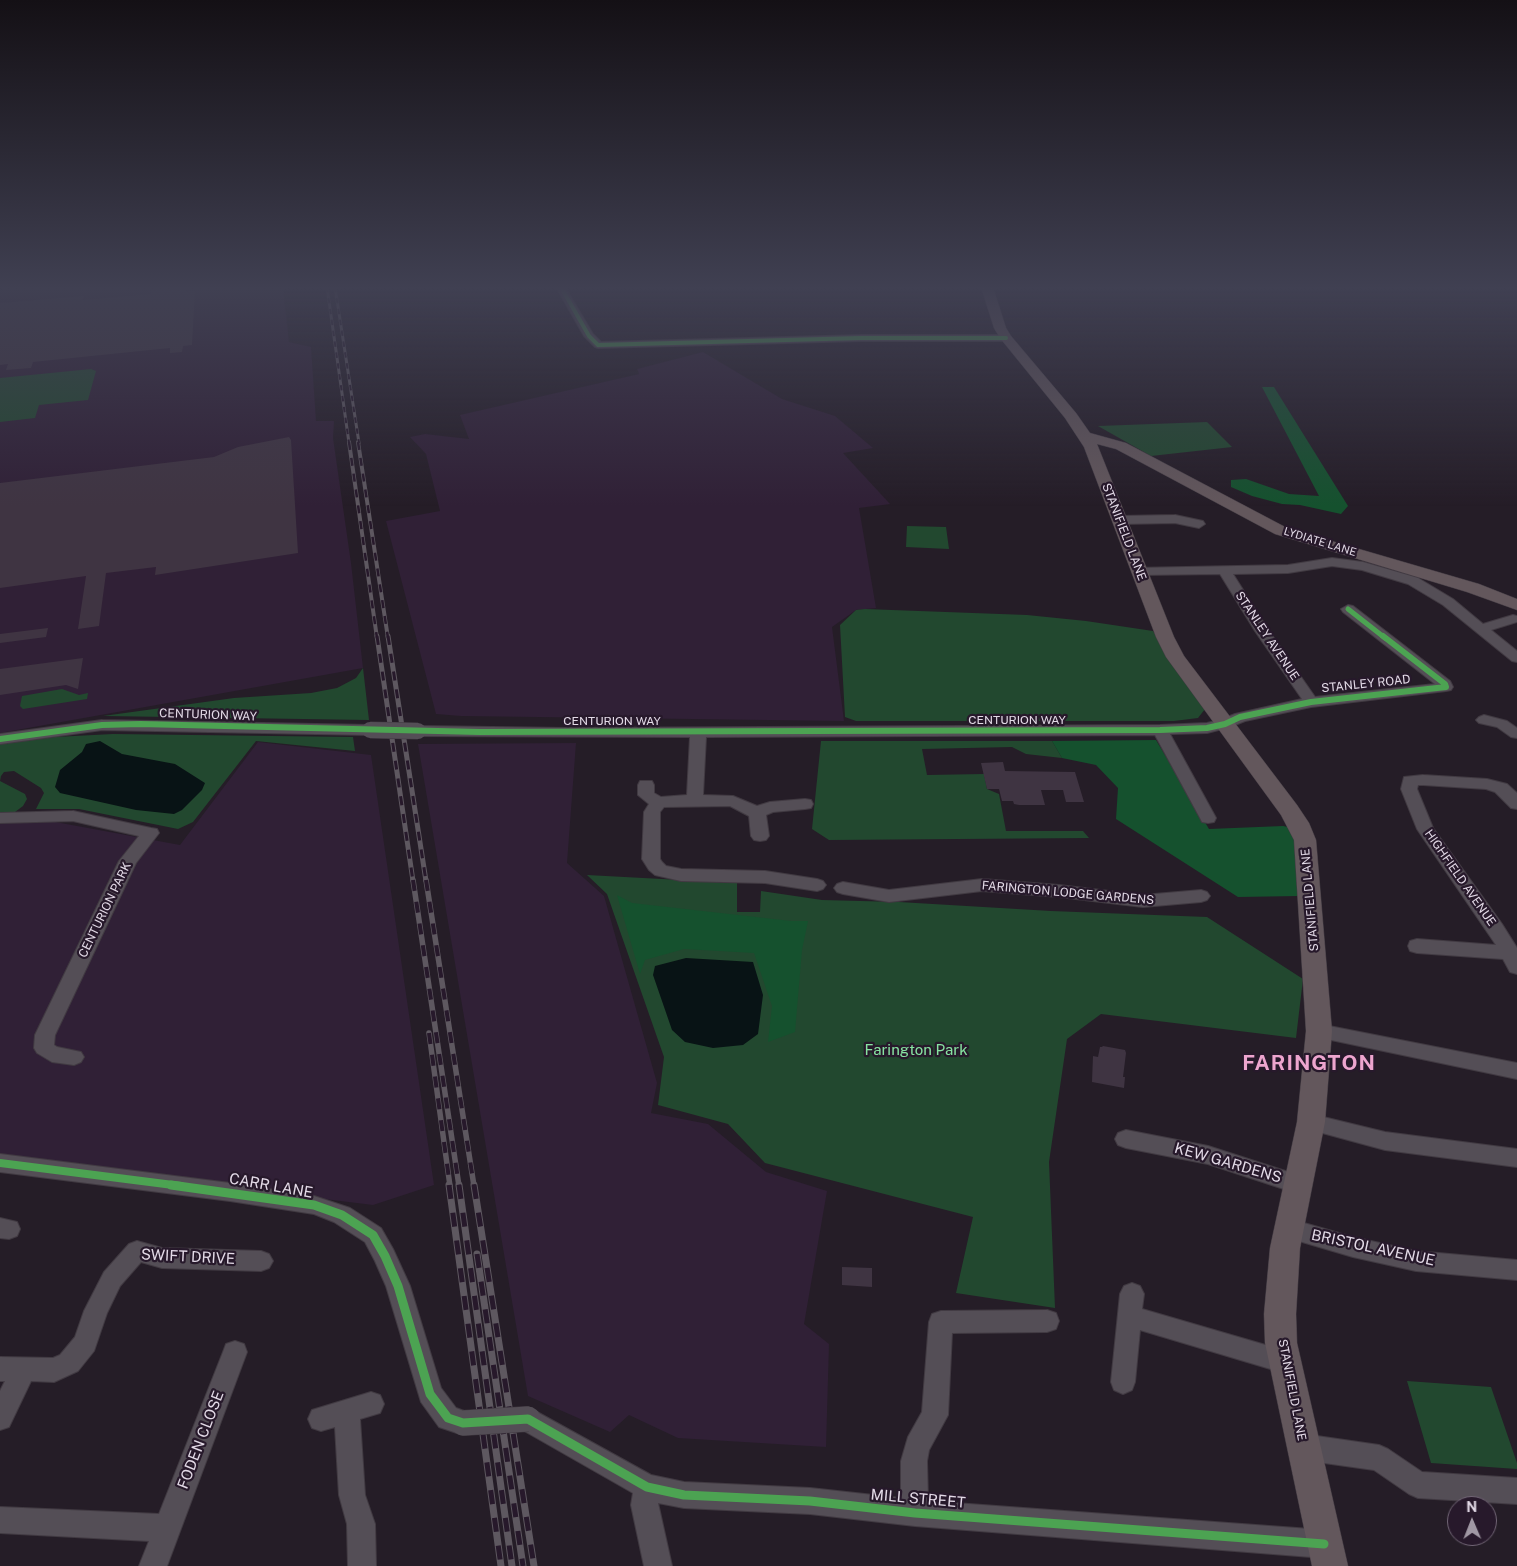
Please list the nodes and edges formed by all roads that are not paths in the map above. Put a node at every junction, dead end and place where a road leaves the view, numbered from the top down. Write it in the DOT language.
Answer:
graph roads {
  1 [pos="1023,360"];
  2 [pos="1088,442"];
  3 [pos="1120,520"];
  4 [pos="1199,524"];
  5 [pos="1139,570"];
  6 [pos="1224,570"];
  7 [pos="1348,609"];
  8 [pos="1515,612"];
  9 [pos="1480,629"];
  10 [pos="1517,658"];
  11 [pos="1311,702"];
  12 [pos="1484,720"];
  13 [pos="1225,724"];
  14 [pos="1160,730"];
  15 [pos="698,732"];
  16 [pos="1517,734"];
  17 [pos="0,738"];
  18 [pos="646,785"];
  19 [pos="695,799"];
  20 [pos="658,802"];
  21 [pos="805,804"];
  22 [pos="1517,804"];
  23 [pos="757,813"];
  24 [pos="0,818"];
  25 [pos="1208,818"];
  26 [pos="760,836"];
  27 [pos="817,885"];
  28 [pos="843,888"];
  29 [pos="1201,896"];
  30 [pos="1417,946"];
  31 [pos="1514,960"];
  32 [pos="1319,1031"];
  33 [pos="74,1057"];
  34 [pos="1517,1071"];
  35 [pos="1311,1122"];
  36 [pos="1126,1139"];
  37 [pos="1517,1158"];
  38 [pos="0,1163"];
  39 [pos="1299,1185"];
  40 [pos="1290,1229"];
  41 [pos="261,1261"];
  42 [pos="1517,1270"];
  43 [pos="1047,1320"];
  44 [pos="235,1352"];
  45 [pos="1284,1361"];
  46 [pos="11,1370"];
  47 [pos="1122,1382"];
  48 [pos="371,1404"];
  49 [pos="347,1412"];
  50 [pos="0,1418"];
  51 [pos="321,1418"];
  52 [pos="528,1419"];
  53 [pos="463,1423"];
  54 [pos="1303,1447"];
  55 [pos="647,1487"];
  56 [pos="1517,1491"];
  57 [pos="915,1513"];
  58 [pos="0,1520"];
  59 [pos="167,1528"];
  60 [pos="1327,1555"];
  61 [pos="153,1566"];
  62 [pos="362,1566"];
  63 [pos="658,1566"];
  1 -- 2 [label="main road, STANIFIELD LANE"];
  2 -- 3 [label="main road, STANIFIELD LANE"];
  2 -- 8 [label="main road, LYDIATE LANE"];
  3 -- 4 [label="street"];
  3 -- 5 [label="main road, STANIFIELD LANE"];
  5 -- 6 [label="street"];
  5 -- 13 [label="main road, STANIFIELD LANE"];
  6 -- 9 [label="street"];
  6 -- 11 [label="street, STANLEY AVENUE"];
  7 -- 11 [label="street, STANLEY ROAD"];
  8 -- 9 [label="street"];
  9 -- 10 [label="street"];
  11 -- 13 [label="street, STANLEY ROAD"];
  12 -- 16 [label="street"];
  13 -- 14 [label="street, CENTURION WAY"];
  13 -- 32 [label="main road, STANIFIELD LANE"];
  14 -- 15 [label="street, CENTURION WAY"];
  14 -- 25 [label="street"];
  15 -- 17 [label="street, CENTURION WAY, bridge"];
  15 -- 19 [label="street"];
  18 -- 20 [label="street"];
  19 -- 20 [label="street"];
  19 -- 23 [label="street"];
  20 -- 27 [label="street"];
  21 -- 23 [label="street"];
  22 -- 31 [label="street, HIGHFIELD AVENUE"];
  23 -- 26 [label="street"];
  24 -- 33 [label="street, CENTURION PARK"];
  28 -- 29 [label="street, FARINGTON LODGE GARDENS"];
  30 -- 31 [label="street"];
  32 -- 34 [label="street"];
  32 -- 35 [label="main road, STANIFIELD LANE"];
  35 -- 37 [label="street"];
  35 -- 39 [label="main road, STANIFIELD LANE"];
  36 -- 39 [label="street, KEW GARDENS"];
  38 -- 53 [label="street, CARR LANE"];
  39 -- 40 [label="main road, STANIFIELD LANE"];
  40 -- 42 [label="street, BRISTOL AVENUE"];
  40 -- 45 [label="main road, STANIFIELD LANE"];
  41 -- 46 [label="street, SWIFT DRIVE"];
  43 -- 57 [label="street"];
  44 -- 59 [label="street, FODEN CLOSE"];
  45 -- 47 [label="street"];
  45 -- 54 [label="main road, STANIFIELD LANE"];
  46 -- 50 [label="street"];
  48 -- 49 [label="street"];
  49 -- 51 [label="street"];
  49 -- 62 [label="street"];
  52 -- 53 [label="street, CARR LANE, bridge"];
  52 -- 55 [label="street, MILL STREET"];
  54 -- 56 [label="street"];
  54 -- 60 [label="main road, STANIFIELD LANE"];
  55 -- 57 [label="street, MILL STREET"];
  55 -- 63 [label="street"];
  57 -- 60 [label="street, MILL STREET"];
  58 -- 59 [label="street"];
  59 -- 61 [label="street, FODEN CLOSE"];
}
